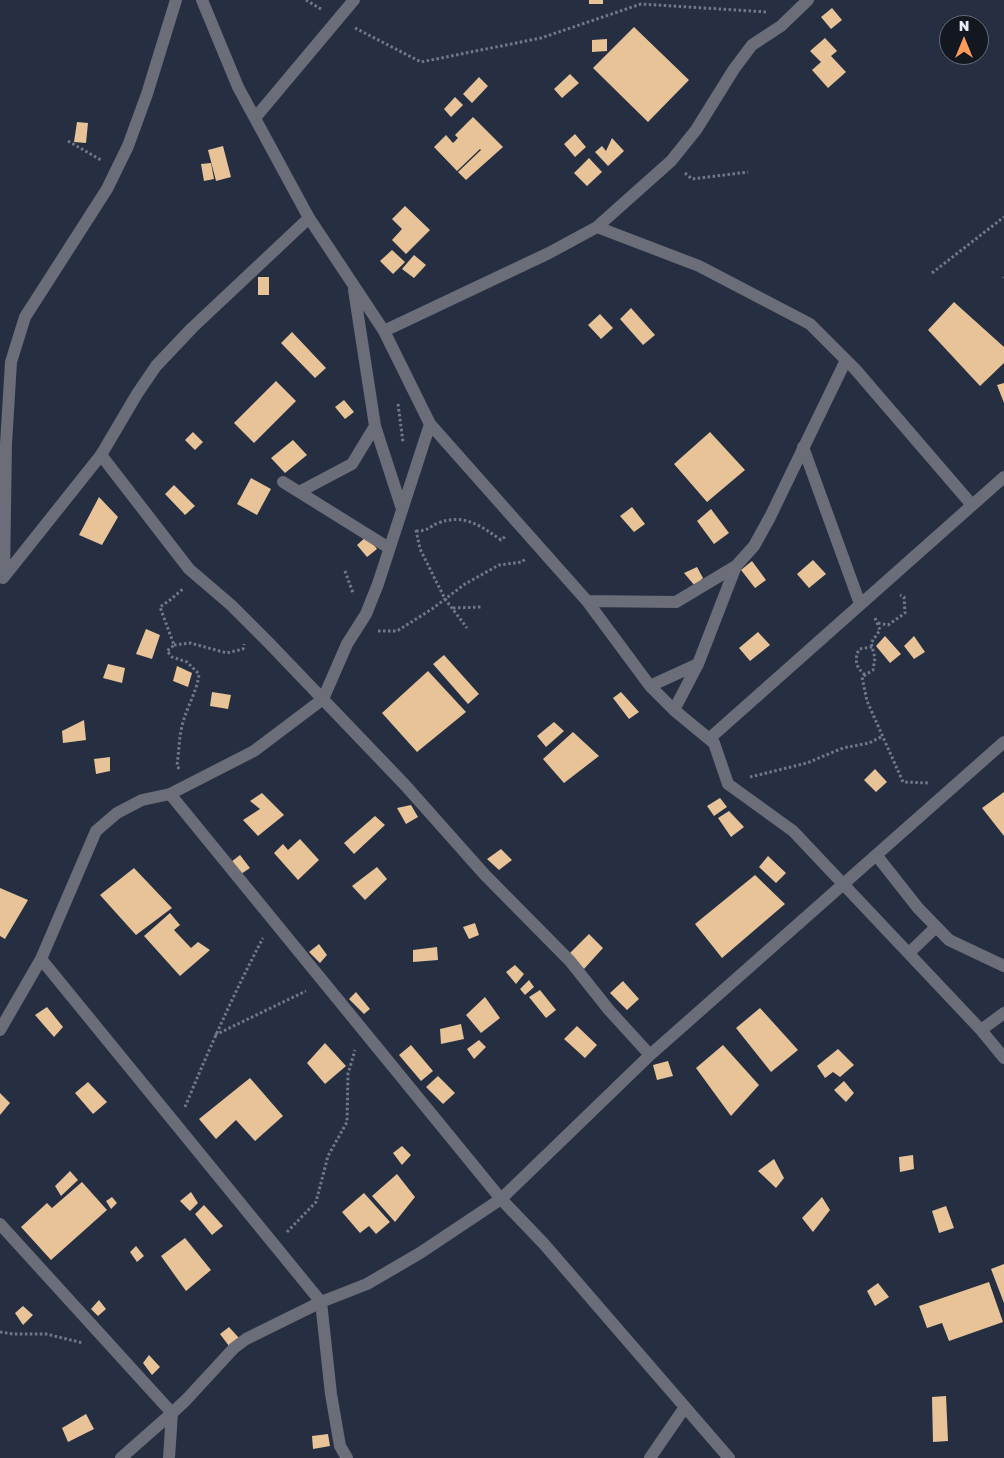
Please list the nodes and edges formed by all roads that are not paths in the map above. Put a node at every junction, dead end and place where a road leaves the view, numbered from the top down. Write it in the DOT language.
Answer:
graph roads {
  1 [pos="176,0"];
  2 [pos="202,0"];
  3 [pos="354,0"];
  4 [pos="808,0"];
  5 [pos="255,118"];
  6 [pos="310,218"];
  7 [pos="597,227"];
  8 [pos="354,285"];
  9 [pos="384,331"];
  10 [pos="846,360"];
  11 [pos="430,424"];
  12 [pos="375,426"];
  13 [pos="803,447"];
  14 [pos="101,455"];
  15 [pos="283,482"];
  16 [pos="1002,484"];
  17 [pos="299,492"];
  18 [pos="972,505"];
  19 [pos="402,509"];
  20 [pos="389,548"];
  21 [pos="736,566"];
  22 [pos="2,580"];
  23 [pos="587,601"];
  24 [pos="860,604"];
  25 [pos="698,664"];
  26 [pos="650,686"];
  27 [pos="323,699"];
  28 [pos="674,710"];
  29 [pos="710,738"];
  30 [pos="1004,742"];
  31 [pos="170,794"];
  32 [pos="877,856"];
  33 [pos="845,884"];
  34 [pos="936,927"];
  35 [pos="909,952"];
  36 [pos="41,959"];
  37 [pos="1004,966"];
  38 [pos="1004,1013"];
  39 [pos="0,1030"];
  40 [pos="981,1030"];
  41 [pos="650,1055"];
  42 [pos="1004,1058"];
  43 [pos="502,1198"];
  44 [pos="2,1229"];
  45 [pos="321,1302"];
  46 [pos="685,1407"];
  47 [pos="172,1413"];
  48 [pos="121,1458"];
  49 [pos="169,1458"];
  50 [pos="347,1458"];
  51 [pos="650,1458"];
  52 [pos="729,1458"];
  1 -- 22 [label="street"];
  2 -- 5 [label="street"];
  3 -- 5 [label="street"];
  4 -- 7 [label="street"];
  5 -- 6 [label="street"];
  6 -- 8 [label="street"];
  6 -- 14 [label="street"];
  7 -- 9 [label="street"];
  7 -- 10 [label="street"];
  8 -- 9 [label="street"];
  8 -- 12 [label="street"];
  9 -- 11 [label="street"];
  10 -- 13 [label="street"];
  10 -- 18 [label="street"];
  11 -- 19 [label="street"];
  11 -- 23 [label="street"];
  12 -- 17 [label="street"];
  12 -- 19 [label="street"];
  13 -- 21 [label="street"];
  13 -- 24 [label="street"];
  14 -- 22 [label="street"];
  14 -- 27 [label="street"];
  15 -- 17 [label="street"];
  16 -- 18 [label="street"];
  17 -- 20 [label="street"];
  18 -- 24 [label="street"];
  19 -- 20 [label="street"];
  20 -- 27 [label="street"];
  21 -- 23 [label="street"];
  21 -- 25 [label="street"];
  23 -- 26 [label="street"];
  24 -- 29 [label="street"];
  25 -- 26 [label="street"];
  25 -- 28 [label="street"];
  26 -- 28 [label="street"];
  27 -- 31 [label="street"];
  27 -- 41 [label="street"];
  28 -- 29 [label="street"];
  29 -- 33 [label="street"];
  30 -- 32 [label="street"];
  31 -- 36 [label="street"];
  31 -- 43 [label="street"];
  32 -- 33 [label="street"];
  32 -- 34 [label="street"];
  33 -- 35 [label="street"];
  33 -- 41 [label="street"];
  34 -- 35 [label="street"];
  34 -- 37 [label="street"];
  35 -- 40 [label="street"];
  36 -- 39 [label="street"];
  36 -- 45 [label="street"];
  38 -- 40 [label="street"];
  40 -- 42 [label="street"];
  41 -- 43 [label="street"];
  43 -- 45 [label="street"];
  43 -- 46 [label="street"];
  44 -- 47 [label="street"];
  45 -- 47 [label="street"];
  45 -- 50 [label="street"];
  46 -- 51 [label="street"];
  46 -- 52 [label="street"];
  47 -- 48 [label="street"];
  47 -- 49 [label="street"];
}
